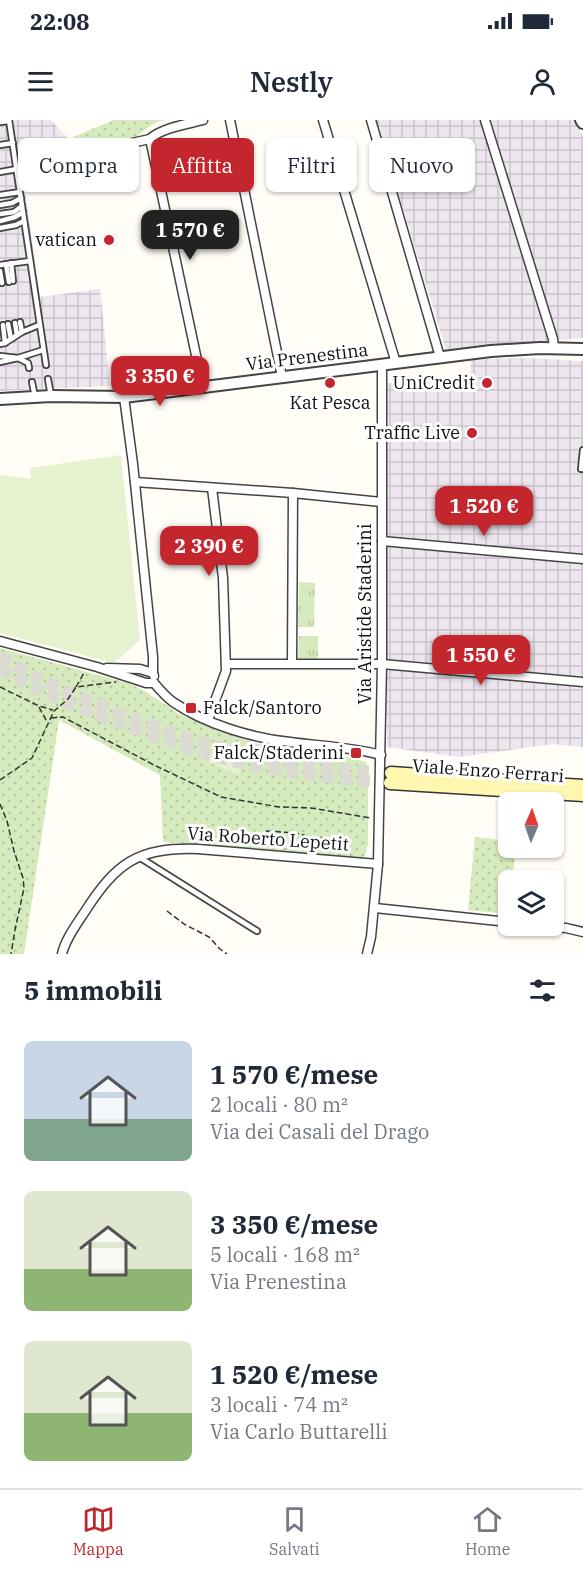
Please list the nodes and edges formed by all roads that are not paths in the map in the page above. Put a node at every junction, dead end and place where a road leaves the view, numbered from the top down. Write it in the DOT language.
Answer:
graph roads {
  1 [pos="9,120"];
  2 [pos="203,120"];
  3 [pos="230,120"];
  4 [pos="324,120"];
  5 [pos="371,120"];
  6 [pos="485,120"];
  7 [pos="0,122"];
  8 [pos="150,139"];
  9 [pos="139,141"];
  10 [pos="13,143"];
  11 [pos="0,145"];
  12 [pos="16,169"];
  13 [pos="0,172"];
  14 [pos="0,195"];
  15 [pos="20,195"];
  16 [pos="0,205"];
  17 [pos="22,209"];
  18 [pos="0,214"];
  19 [pos="0,220"];
  20 [pos="24,221"];
  21 [pos="0,228"];
  22 [pos="30,261"];
  23 [pos="9,264"];
  24 [pos="0,265"];
  25 [pos="0,271"];
  26 [pos="11,282"];
  27 [pos="2,283"];
  28 [pos="17,322"];
  29 [pos="39,325"];
  30 [pos="20,333"];
  31 [pos="11,339"];
  32 [pos="2,343"];
  33 [pos="554,348"];
  34 [pos="43,350"];
  35 [pos="583,350"];
  36 [pos="0,356"];
  37 [pos="440,357"];
  38 [pos="18,358"];
  39 [pos="0,362"];
  40 [pos="396,363"];
  41 [pos="46,365"];
  42 [pos="382,365"];
  43 [pos="29,368"];
  44 [pos="282,377"];
  45 [pos="48,380"];
  46 [pos="32,382"];
  47 [pos="203,388"];
  48 [pos="51,396"];
  49 [pos="35,397"];
  50 [pos="124,397"];
  51 [pos="0,399"];
  52 [pos="583,450"];
  53 [pos="583,469"];
  54 [pos="135,482"];
  55 [pos="212,488"];
  56 [pos="293,493"];
  57 [pos="381,502"];
  58 [pos="382,541"];
  59 [pos="583,559"];
  60 [pos="0,641"];
  61 [pos="292,663"];
  62 [pos="226,664"];
  63 [pos="382,664"];
  64 [pos="93,666"];
  65 [pos="129,668"];
  66 [pos="131,678"];
  67 [pos="154,678"];
  68 [pos="583,682"];
  69 [pos="208,720"];
  70 [pos="381,755"];
  71 [pos="583,786"];
  72 [pos="583,795"];
  73 [pos="139,857"];
  74 [pos="378,864"];
  75 [pos="375,908"];
  76 [pos="498,921"];
  77 [pos="564,928"];
  78 [pos="257,931"];
  79 [pos="583,932"];
  80 [pos="62,954"];
  81 [pos="367,954"];
  1 -- 7 [label="lane"];
  1 -- 10 [label="lane"];
  2 -- 8 [label="street"];
  3 -- 44 [label="street"];
  4 -- 40 [label="street"];
  5 -- 37 [label="street"];
  6 -- 33 [label="street"];
  8 -- 9 [label="street"];
  8 -- 47 [label="street"];
  10 -- 11 [label="lane"];
  10 -- 12 [label="lane"];
  12 -- 13 [label="lane"];
  12 -- 15 [label="lane"];
  14 -- 15 [label="lane"];
  15 -- 16 [label="lane"];
  15 -- 17 [label="lane"];
  17 -- 18 [label="lane"];
  17 -- 19 [label="lane"];
  17 -- 20 [label="lane"];
  20 -- 21 [label="lane"];
  20 -- 22 [label="lane"];
  22 -- 23 [label="lane"];
  22 -- 29 [label="lane"];
  23 -- 24 [label="lane"];
  23 -- 26 [label="lane"];
  25 -- 27 [label="lane"];
  28 -- 30 [label="lane"];
  29 -- 30 [label="lane"];
  29 -- 34 [label="lane"];
  30 -- 31 [label="lane"];
  31 -- 32 [label="lane"];
  31 -- 32 [label="lane"];
  33 -- 35 [label="street, Via Prenestina"];
  33 -- 37 [label="street, Via Prenestina"];
  34 -- 38 [label="lane"];
  34 -- 41 [label="lane"];
  36 -- 38 [label="lane"];
  37 -- 40 [label="street, Via Prenestina"];
  38 -- 39 [label="lane"];
  38 -- 43 [label="lane"];
  40 -- 42 [label="street, Via Prenestina"];
  42 -- 44 [label="street, Via Prenestina"];
  42 -- 57 [label="street, Via Aristide Staderini"];
  44 -- 47 [label="street, Via Prenestina"];
  45 -- 48 [label="lane"];
  46 -- 49 [label="lane"];
  47 -- 50 [label="street, Via Prenestina"];
  48 -- 49 [label="street, Via Prenestina"];
  48 -- 50 [label="street, Via Prenestina"];
  49 -- 51 [label="street, Via Prenestina"];
  50 -- 54 [label="street"];
  52 -- 53 [label="lane"];
  54 -- 55 [label="street"];
  54 -- 67 [label="street"];
  55 -- 56 [label="street"];
  55 -- 62 [label="street"];
  56 -- 57 [label="street"];
  56 -- 61 [label="street"];
  57 -- 58 [label="street, Via Aristide Staderini"];
  58 -- 59 [label="street"];
  58 -- 63 [label="street, Via Aristide Staderini"];
  60 -- 64 [label="street"];
  61 -- 62 [label="street"];
  61 -- 63 [label="street"];
  62 -- 69 [label="street"];
  63 -- 68 [label="street"];
  63 -- 70 [label="street, Via Aristide Staderini"];
  64 -- 65 [label="street"];
  64 -- 66 [label="street"];
  65 -- 66 [label="street"];
  65 -- 67 [label="street"];
  66 -- 67 [label="street"];
  67 -- 69 [label="street"];
  69 -- 70 [label="street"];
  70 -- 74 [label="street, Via Aristide Staderini"];
  71 -- 72 [label="main road, Viale Enzo Ferrari"];
  73 -- 74 [label="street, Via Roberto Lepetit"];
  73 -- 78 [label="lane"];
  73 -- 80 [label="street, Via Roberto Lepetit"];
  74 -- 75 [label="street, Via Aristide Staderini"];
  75 -- 76 [label="street"];
  75 -- 81 [label="street, Via Aristide Staderini"];
  77 -- 79 [label="street"];
}
